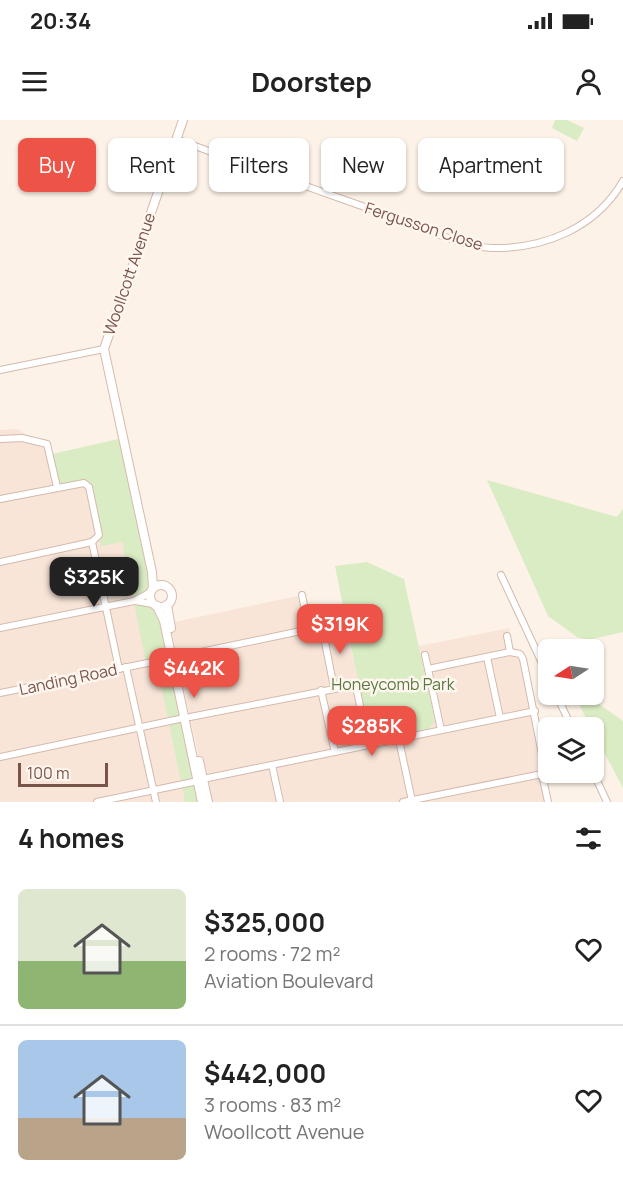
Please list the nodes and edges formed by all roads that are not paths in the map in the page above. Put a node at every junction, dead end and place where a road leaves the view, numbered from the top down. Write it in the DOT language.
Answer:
graph roads {
  1 [pos="183,120"];
  2 [pos="177,138"];
  3 [pos="197,147"];
  4 [pos="623,181"];
  5 [pos="158,192"];
  6 [pos="104,349"];
  7 [pos="0,370"];
  8 [pos="0,439"];
  9 [pos="57,487"];
  10 [pos="0,499"];
  11 [pos="92,542"];
  12 [pos="0,562"];
  13 [pos="501,575"];
  14 [pos="155,589"];
  15 [pos="302,595"];
  16 [pos="134,601"];
  17 [pos="155,605"];
  18 [pos="167,605"];
  19 [pos="106,607"];
  20 [pos="334,624"];
  21 [pos="322,627"];
  22 [pos="0,628"];
  23 [pos="309,630"];
  24 [pos="507,636"];
  25 [pos="510,652"];
  26 [pos="538,654"];
  27 [pos="425,655"];
  28 [pos="174,657"];
  29 [pos="487,657"];
  30 [pos="123,668"];
  31 [pos="428,669"];
  32 [pos="334,688"];
  33 [pos="321,690"];
  34 [pos="0,693"];
  35 [pos="535,711"];
  36 [pos="187,718"];
  37 [pos="501,718"];
  38 [pos="538,725"];
  39 [pos="140,728"];
  40 [pos="441,730"];
  41 [pos="399,740"];
  42 [pos="368,745"];
  43 [pos="334,752"];
  44 [pos="0,757"];
  45 [pos="272,765"];
  46 [pos="538,775"];
  47 [pos="201,780"];
  48 [pos="544,783"];
  49 [pos="598,783"];
  50 [pos="153,791"];
  51 [pos="412,801"];
  52 [pos="97,802"];
  53 [pos="156,802"];
  54 [pos="202,802"];
  55 [pos="208,802"];
  56 [pos="280,802"];
  57 [pos="402,802"];
  58 [pos="548,802"];
  59 [pos="607,802"];
  1 -- 2 [label="street, Woollcott Avenue"];
  3 -- 4 [label="street, Fergusson Close"];
  5 -- 6 [label="street, Woollcott Avenue"];
  6 -- 7 [label="street"];
  6 -- 14 [label="street, Woollcott Avenue"];
  8 -- 9 [label="street"];
  9 -- 10 [label="street"];
  9 -- 11 [label="street"];
  11 -- 12 [label="street"];
  11 -- 19 [label="street"];
  13 -- 26 [label="street"];
  14 -- 16 [label="street"];
  14 -- 17 [label="street, Woollcott Avenue"];
  14 -- 18 [label="street, Woollcott Avenue"];
  15 -- 23 [label="street"];
  16 -- 17 [label="street"];
  16 -- 19 [label="street"];
  17 -- 18 [label="street"];
  17 -- 28 [label="street, Woollcott Avenue"];
  18 -- 28 [label="street, Woollcott Avenue"];
  19 -- 22 [label="street"];
  19 -- 30 [label="street"];
  20 -- 21 [label="street, Landing Road"];
  21 -- 23 [label="street, Landing Road"];
  21 -- 32 [label="street"];
  23 -- 28 [label="street, Landing Road"];
  24 -- 25 [label="street"];
  25 -- 29 [label="street"];
  25 -- 35 [label="street"];
  27 -- 31 [label="street"];
  28 -- 30 [label="street, Landing Road"];
  28 -- 36 [label="street, Woollcott Avenue"];
  29 -- 31 [label="street"];
  29 -- 37 [label="street"];
  30 -- 34 [label="street, Landing Road"];
  30 -- 39 [label="street"];
  31 -- 40 [label="street"];
  32 -- 33 [label="street"];
  32 -- 42 [label="street"];
  33 -- 36 [label="street"];
  33 -- 43 [label="street"];
  35 -- 37 [label="street"];
  35 -- 38 [label="street"];
  36 -- 39 [label="street"];
  36 -- 47 [label="street, Woollcott Avenue"];
  37 -- 40 [label="street"];
  39 -- 44 [label="street"];
  39 -- 50 [label="street"];
  40 -- 41 [label="street"];
  41 -- 42 [label="street"];
  41 -- 51 [label="street"];
  42 -- 43 [label="street"];
  43 -- 45 [label="street"];
  45 -- 47 [label="street"];
  45 -- 56 [label="street"];
  46 -- 51 [label="street"];
  47 -- 50 [label="street"];
  47 -- 54 [label="street, Woollcott Avenue"];
  47 -- 55 [label="street, Woollcott Avenue"];
  48 -- 58 [label="street"];
  49 -- 59 [label="street"];
  50 -- 52 [label="street"];
  50 -- 53 [label="street"];
  51 -- 57 [label="street"];
}
